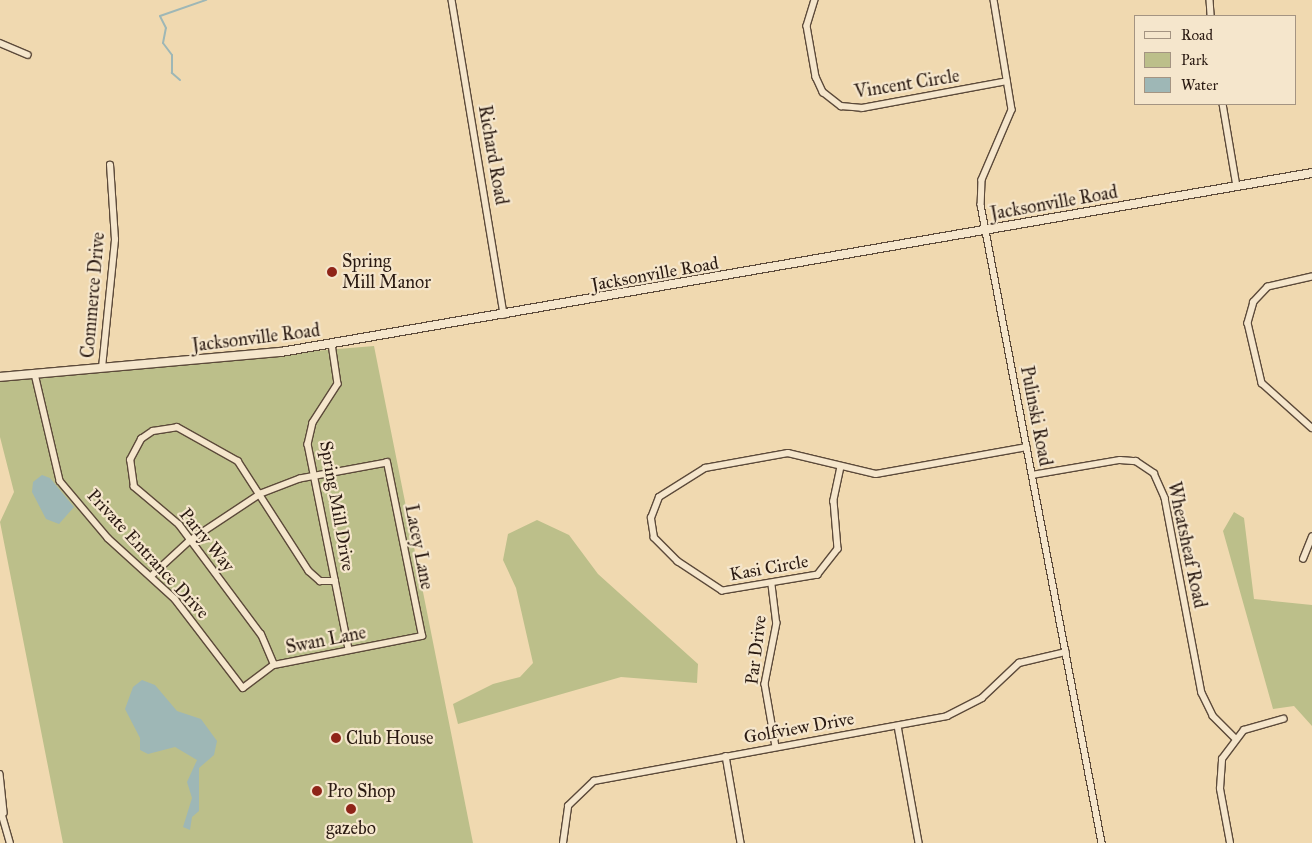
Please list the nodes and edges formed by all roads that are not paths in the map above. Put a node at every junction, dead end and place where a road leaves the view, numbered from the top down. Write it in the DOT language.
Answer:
graph roads {
  1 [pos="452,0"];
  2 [pos="815,0"];
  3 [pos="994,0"];
  4 [pos="1210,0"];
  5 [pos="1210,15"];
  6 [pos="0,43"];
  7 [pos="28,55"];
  8 [pos="1007,81"];
  9 [pos="1224,105"];
  10 [pos="110,164"];
  11 [pos="1312,173"];
  12 [pos="1237,187"];
  13 [pos="986,231"];
  14 [pos="1312,277"];
  15 [pos="504,315"];
  16 [pos="332,344"];
  17 [pos="102,368"];
  18 [pos="35,374"];
  19 [pos="0,377"];
  20 [pos="1312,428"];
  21 [pos="1027,447"];
  22 [pos="841,467"];
  23 [pos="1032,475"];
  24 [pos="314,476"];
  25 [pos="261,494"];
  26 [pos="1312,537"];
  27 [pos="190,541"];
  28 [pos="1302,559"];
  29 [pos="152,576"];
  30 [pos="335,581"];
  31 [pos="772,585"];
  32 [pos="422,636"];
  33 [pos="349,650"];
  34 [pos="1066,652"];
  35 [pos="274,666"];
  36 [pos="243,688"];
  37 [pos="1283,719"];
  38 [pos="898,726"];
  39 [pos="1235,738"];
  40 [pos="776,747"];
  41 [pos="726,756"];
  42 [pos="0,774"];
  43 [pos="0,807"];
  44 [pos="4,814"];
  45 [pos="10,843"];
  46 [pos="563,843"];
  47 [pos="741,843"];
  48 [pos="919,843"];
  49 [pos="1102,843"];
  50 [pos="1230,843"];
  1 -- 15 [label="street, Richard Road"];
  2 -- 8 [label="street, Vincent Circle"];
  3 -- 8 [label="street, Pulinski Road"];
  4 -- 5 [label="street"];
  6 -- 7 [label="street"];
  8 -- 13 [label="street, Pulinski Road"];
  9 -- 12 [label="street"];
  10 -- 17 [label="street, Commerce Drive"];
  11 -- 12 [label="main road, Jacksonville Road"];
  12 -- 13 [label="main road, Jacksonville Road"];
  13 -- 15 [label="main road, Jacksonville Road"];
  13 -- 21 [label="street, Pulinski Road"];
  14 -- 20 [label="street"];
  15 -- 16 [label="main road, Jacksonville Road"];
  16 -- 17 [label="main road, Jacksonville Road"];
  16 -- 24 [label="street, Spring Mill Drive"];
  17 -- 18 [label="main road, Jacksonville Road"];
  18 -- 19 [label="main road, Jacksonville Road"];
  18 -- 29 [label="street, Private Entrance Drive"];
  21 -- 22 [label="street, Kasi Circle"];
  21 -- 23 [label="street, Pulinski Road"];
  22 -- 31 [label="street, Kasi Circle"];
  22 -- 31 [label="street, Kasi Circle"];
  23 -- 34 [label="street, Pulinski Road"];
  23 -- 39 [label="street, Wheatsheaf Road"];
  24 -- 25 [label="street"];
  24 -- 30 [label="street, Spring Mill Drive"];
  24 -- 32 [label="street, Lacey Lane"];
  25 -- 27 [label="street"];
  25 -- 27 [label="street, Parry Way"];
  25 -- 30 [label="street, Parry Way"];
  26 -- 28 [label="street"];
  27 -- 29 [label="street"];
  27 -- 35 [label="street, Parry Way"];
  29 -- 36 [label="street, Private Entrance Drive"];
  30 -- 33 [label="street, Spring Mill Drive"];
  31 -- 40 [label="street, Par Drive"];
  32 -- 33 [label="street, Swan Lane"];
  33 -- 35 [label="street, Swan Lane"];
  34 -- 38 [label="street, Golfview Drive"];
  34 -- 49 [label="street, Pulinski Road"];
  35 -- 36 [label="street, Swan Lane"];
  37 -- 39 [label="street"];
  38 -- 40 [label="street, Golfview Drive"];
  38 -- 48 [label="street"];
  39 -- 50 [label="street"];
  40 -- 41 [label="street, Golfview Drive"];
  41 -- 46 [label="street, Golfview Drive"];
  41 -- 47 [label="street"];
  42 -- 44 [label="street"];
  43 -- 44 [label="street"];
  44 -- 45 [label="street"];
}
